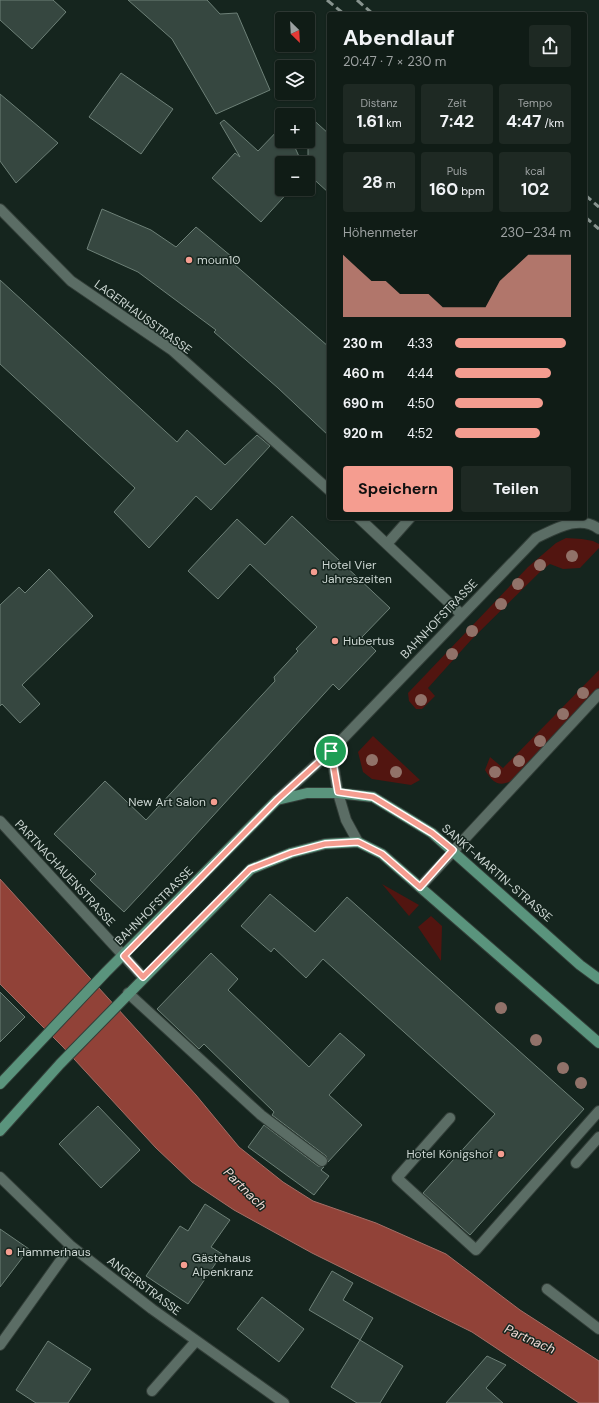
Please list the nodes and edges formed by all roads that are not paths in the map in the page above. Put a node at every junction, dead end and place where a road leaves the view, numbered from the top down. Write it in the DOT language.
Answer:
graph roads {
  1 [pos="0,209"];
  2 [pos="327,485"];
  3 [pos="361,520"];
  4 [pos="408,520"];
  5 [pos="577,520"];
  6 [pos="599,529"];
  7 [pos="387,544"];
  8 [pos="461,614"];
  9 [pos="599,694"];
  10 [pos="331,751"];
  11 [pos="338,792"];
  12 [pos="277,800"];
  13 [pos="0,821"];
  14 [pos="358,842"];
  15 [pos="453,850"];
  16 [pos="420,887"];
  17 [pos="124,956"];
  18 [pos="143,977"];
  19 [pos="599,979"];
  20 [pos="128,993"];
  21 [pos="599,1043"];
  22 [pos="0,1084"];
  23 [pos="599,1111"];
  24 [pos="450,1118"];
  25 [pos="0,1131"];
  26 [pos="599,1137"];
  27 [pos="322,1161"];
  28 [pos="576,1164"];
  29 [pos="0,1177"];
  30 [pos="71,1246"];
  31 [pos="547,1289"];
  32 [pos="599,1330"];
  33 [pos="196,1341"];
  34 [pos="0,1345"];
  35 [pos="152,1391"];
  36 [pos="284,1403"];
  1 -- 2 [label="street, LAGERHAUSSTRASSE"];
  3 -- 7 [label="street"];
  4 -- 7 [label="street"];
  5 -- 6 [label="street, BAHNHOFSTRASSE"];
  5 -- 8 [label="street, BAHNHOFSTRASSE"];
  7 -- 8 [label="street"];
  8 -- 10 [label="street, BAHNHOFSTRASSE"];
  9 -- 15 [label="street"];
  10 -- 11 [label="street"];
  10 -- 12 [label="street, BAHNHOFSTRASSE"];
  11 -- 12 [label="main road, SANKT-MARTIN-STRASSE"];
  11 -- 14 [label="street"];
  11 -- 15 [label="main road, SANKT-MARTIN-STRASSE"];
  12 -- 17 [label="main road, BAHNHOFSTRASSE"];
  13 -- 17 [label="street, PARTNACHAUENSTRASSE"];
  14 -- 16 [label="main road"];
  14 -- 18 [label="main road"];
  15 -- 16 [label="street"];
  15 -- 19 [label="main road, SANKT-MARTIN-STRASSE"];
  16 -- 21 [label="main road"];
  17 -- 18 [label="street, PARTNACHAUENSTRASSE"];
  17 -- 22 [label="main road, BAHNHOFSTRASSE"];
  18 -- 20 [label="main road"];
  20 -- 25 [label="main road"];
  20 -- 27 [label="street"];
  23 -- 24 [label="street"];
  26 -- 28 [label="street"];
  29 -- 30 [label="street, ANGERSTRASSE"];
  30 -- 33 [label="street, ANGERSTRASSE"];
  30 -- 34 [label="street"];
  31 -- 32 [label="street"];
  33 -- 35 [label="street"];
  33 -- 36 [label="street, ANGERSTRASSE"];
}
